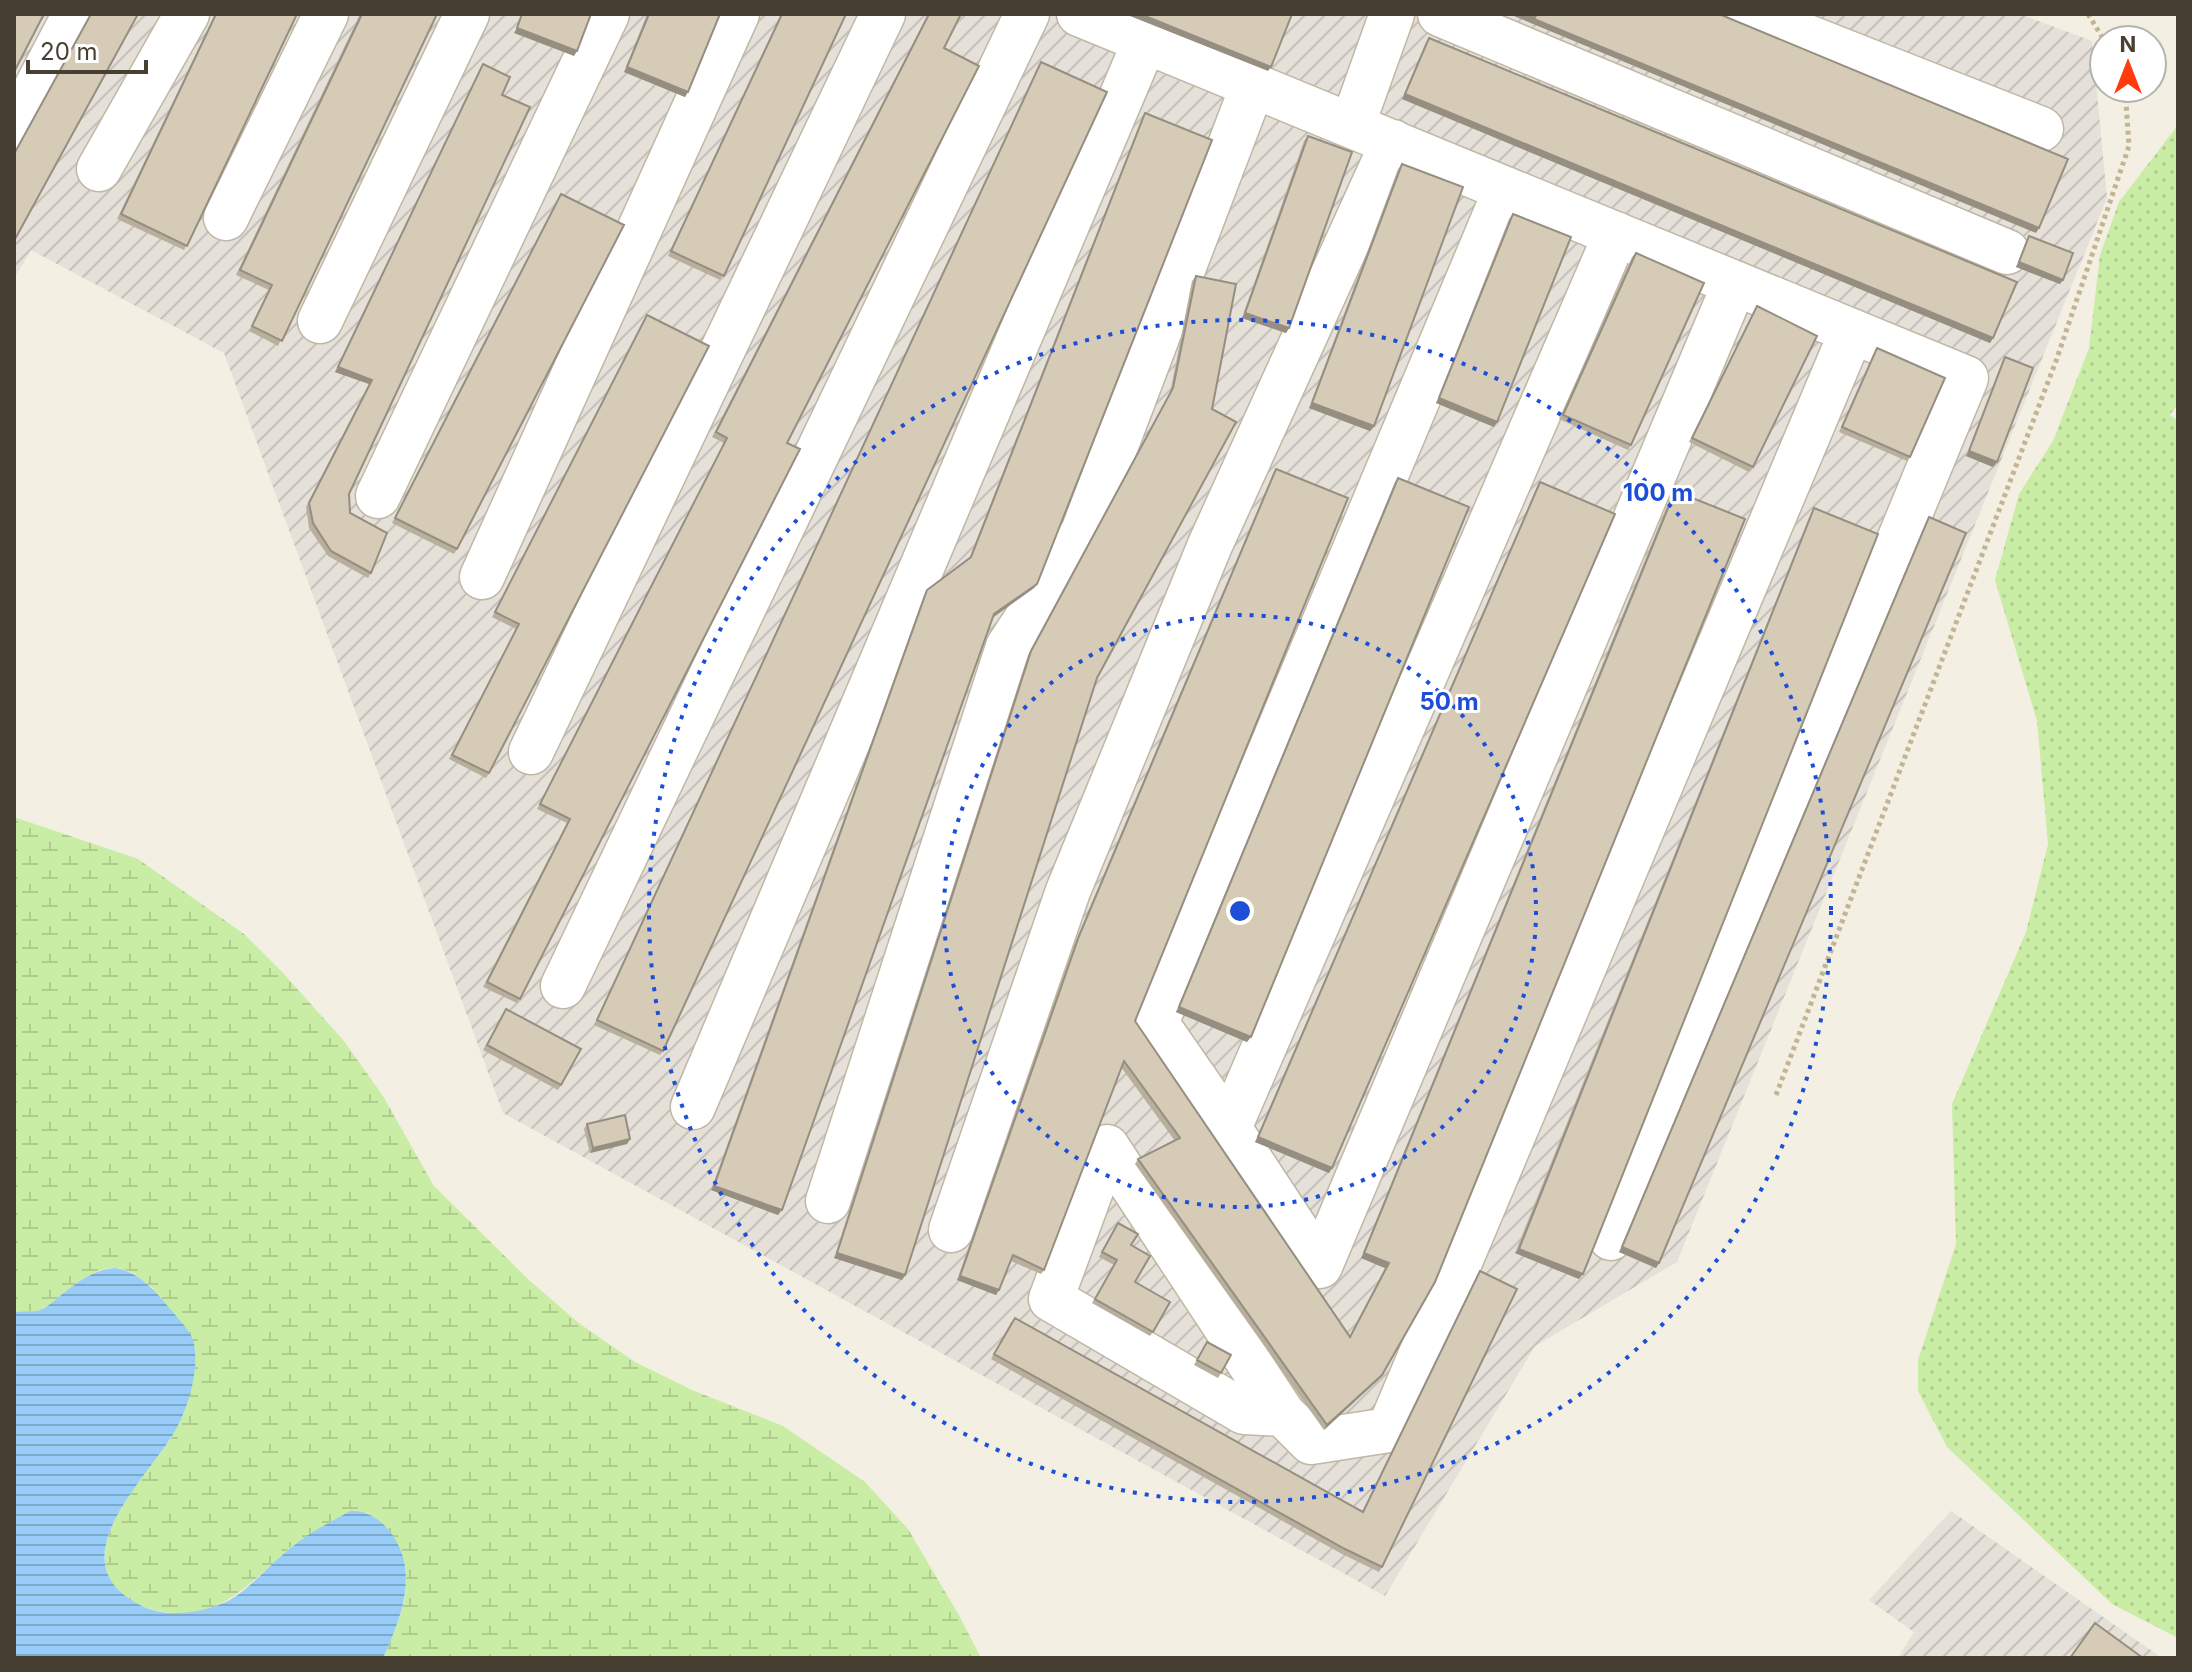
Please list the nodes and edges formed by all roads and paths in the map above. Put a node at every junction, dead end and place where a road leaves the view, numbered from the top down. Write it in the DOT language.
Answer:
graph roads {
  1 [pos="75,14"];
  2 [pos="187,14"];
  3 [pos="326,14"];
  4 [pos="467,14"];
  5 [pos="607,14"];
  6 [pos="737,14"];
  7 [pos="883,14"];
  8 [pos="1027,14"];
  9 [pos="1079,14"];
  10 [pos="1392,14"];
  11 [pos="1440,14"];
  12 [pos="1749,14"];
  13 [pos="1145,41"];
  14 [pos="1253,85"];
  15 [pos="2126,104"];
  16 [pos="1352,126"];
  17 [pos="2041,129"];
  18 [pos="14,130"];
  19 [pos="1393,142"];
  20 [pos="99,169"];
  21 [pos="1506,189"];
  22 [pos="226,218"];
  23 [pos="1616,234"];
  24 [pos="2007,252"];
  25 [pos="1735,283"];
  26 [pos="320,321"];
  27 [pos="1852,331"];
  28 [pos="378,496"];
  29 [pos="482,577"];
  30 [pos="531,752"];
  31 [pos="563,986"];
  32 [pos="1776,1095"];
  33 [pos="693,1107"];
  34 [pos="1229,1128"];
  35 [pos="828,1201"];
  36 [pos="951,1230"];
  37 [pos="1611,1238"];
  38 [pos="1283,1414"];
  1 -- 18 [label="street"];
  2 -- 20 [label="street"];
  3 -- 22 [label="street"];
  4 -- 26 [label="street"];
  5 -- 28 [label="street"];
  6 -- 29 [label="street"];
  7 -- 30 [label="street"];
  8 -- 31 [label="street"];
  9 -- 13 [label="street"];
  10 -- 16 [label="street"];
  11 -- 24 [label="street"];
  12 -- 17 [label="street"];
  13 -- 14 [label="street"];
  13 -- 33 [label="street"];
  14 -- 16 [label="street"];
  14 -- 35 [label="street"];
  15 -- 32 [label="path"];
  16 -- 19 [label="street"];
  19 -- 21 [label="street"];
  19 -- 36 [label="street"];
  21 -- 23 [label="street"];
  21 -- 34 [label="street"];
  23 -- 25 [label="street"];
  23 -- 34 [label="street"];
  25 -- 27 [label="street"];
  25 -- 34 [label="street"];
  27 -- 37 [label="street"];
  27 -- 38 [label="street"];
  38 -- 38 [label="street"];
}
